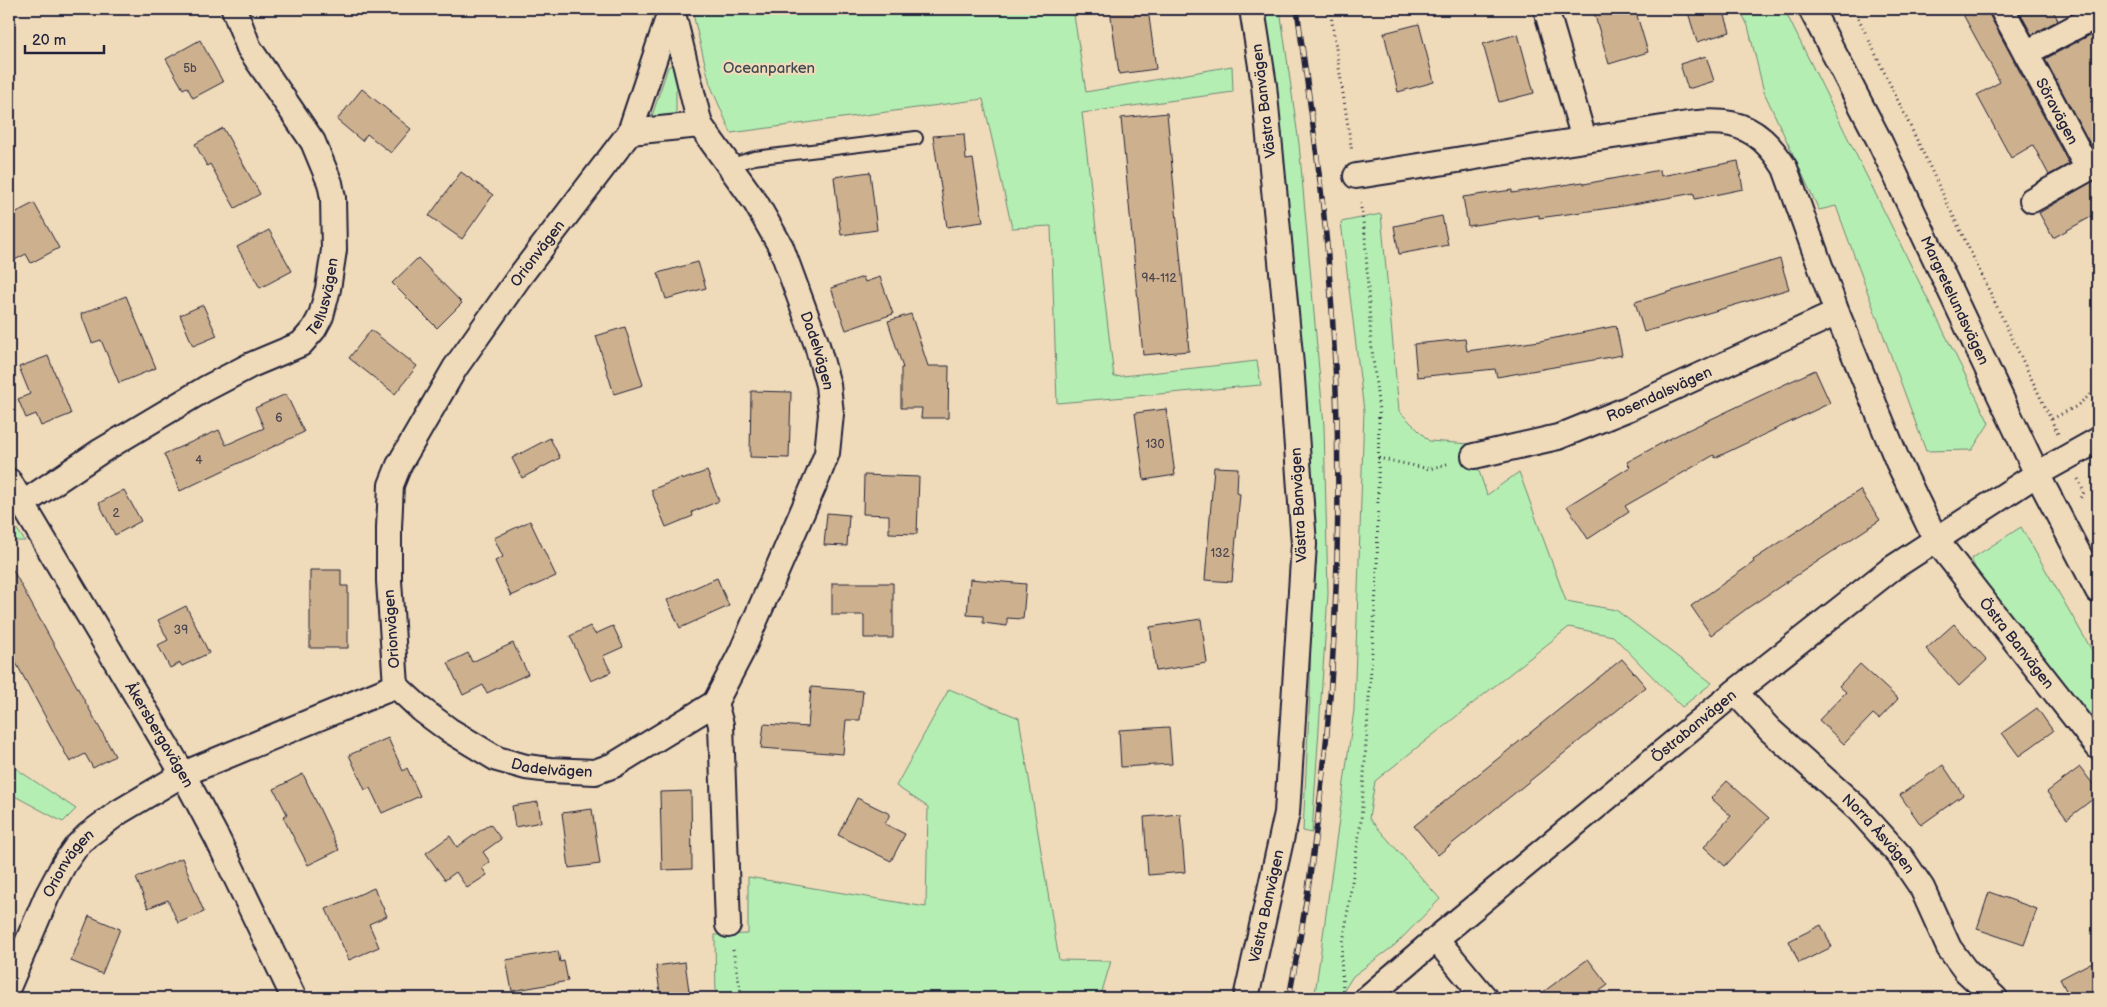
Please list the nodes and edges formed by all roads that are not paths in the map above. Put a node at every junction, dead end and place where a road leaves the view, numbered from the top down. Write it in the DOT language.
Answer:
graph roads {
  1 [pos="234,9"];
  2 [pos="672,9"];
  3 [pos="1252,9"];
  4 [pos="1546,9"];
  5 [pos="1811,9"];
  6 [pos="2002,9"];
  7 [pos="2098,15"];
  8 [pos="2026,53"];
  9 [pos="700,125"];
  10 [pos="630,132"];
  11 [pos="916,138"];
  12 [pos="1584,139"];
  13 [pos="729,166"];
  14 [pos="2093,167"];
  15 [pos="1356,176"];
  16 [pos="2032,200"];
  17 [pos="1837,313"];
  18 [pos="2098,440"];
  19 [pos="1474,456"];
  20 [pos="2037,474"];
  21 [pos="9,481"];
  22 [pos="22,504"];
  23 [pos="1936,540"];
  24 [pos="2098,592"];
  25 [pos="396,686"];
  26 [pos="1735,692"];
  27 [pos="715,703"];
  28 [pos="2098,747"];
  29 [pos="183,774"];
  30 [pos="728,925"];
  31 [pos="1436,938"];
  32 [pos="9,985"];
  33 [pos="1356,996"];
  34 [pos="294,998"];
  35 [pos="1246,998"];
  36 [pos="1486,998"];
  37 [pos="1995,998"];
  1 -- 22 [label="street, Tellusvägen"];
  2 -- 9 [label="street, Dadelvägen"];
  2 -- 10 [label="street, Orionvägen"];
  3 -- 35 [label="street, Västra Banvägen"];
  4 -- 12 [label="street"];
  5 -- 20 [label="street, Margretelundsvägen"];
  6 -- 8 [label="street, Söravägen"];
  7 -- 8 [label="street"];
  8 -- 14 [label="street, Söravägen"];
  9 -- 10 [label="street"];
  9 -- 13 [label="street, Dadelvägen"];
  10 -- 25 [label="street, Orionvägen"];
  11 -- 13 [label="lane"];
  12 -- 15 [label="street"];
  12 -- 17 [label="street"];
  13 -- 27 [label="street, Dadelvägen"];
  14 -- 16 [label="street, Söravägen"];
  17 -- 19 [label="street, Rosendalsvägen"];
  17 -- 23 [label="street"];
  18 -- 20 [label="street"];
  20 -- 23 [label="street, Östrabanvägen"];
  20 -- 24 [label="street, Margretelundsvägen"];
  21 -- 22 [label="street, Åkersbergavägen"];
  22 -- 29 [label="street, Åkersbergavägen"];
  23 -- 26 [label="street, Östrabanvägen"];
  23 -- 28 [label="street, Östra Banvägen"];
  25 -- 27 [label="street, Dadelvägen"];
  25 -- 29 [label="street, Orionvägen"];
  26 -- 31 [label="street, Östrabanvägen"];
  26 -- 37 [label="street, Norra Åsvägen"];
  27 -- 30 [label="street"];
  29 -- 32 [label="street, Orionvägen"];
  29 -- 34 [label="street, Åkersbergavägen"];
  31 -- 33 [label="street, Östrabanvägen"];
  31 -- 36 [label="street"];
}
